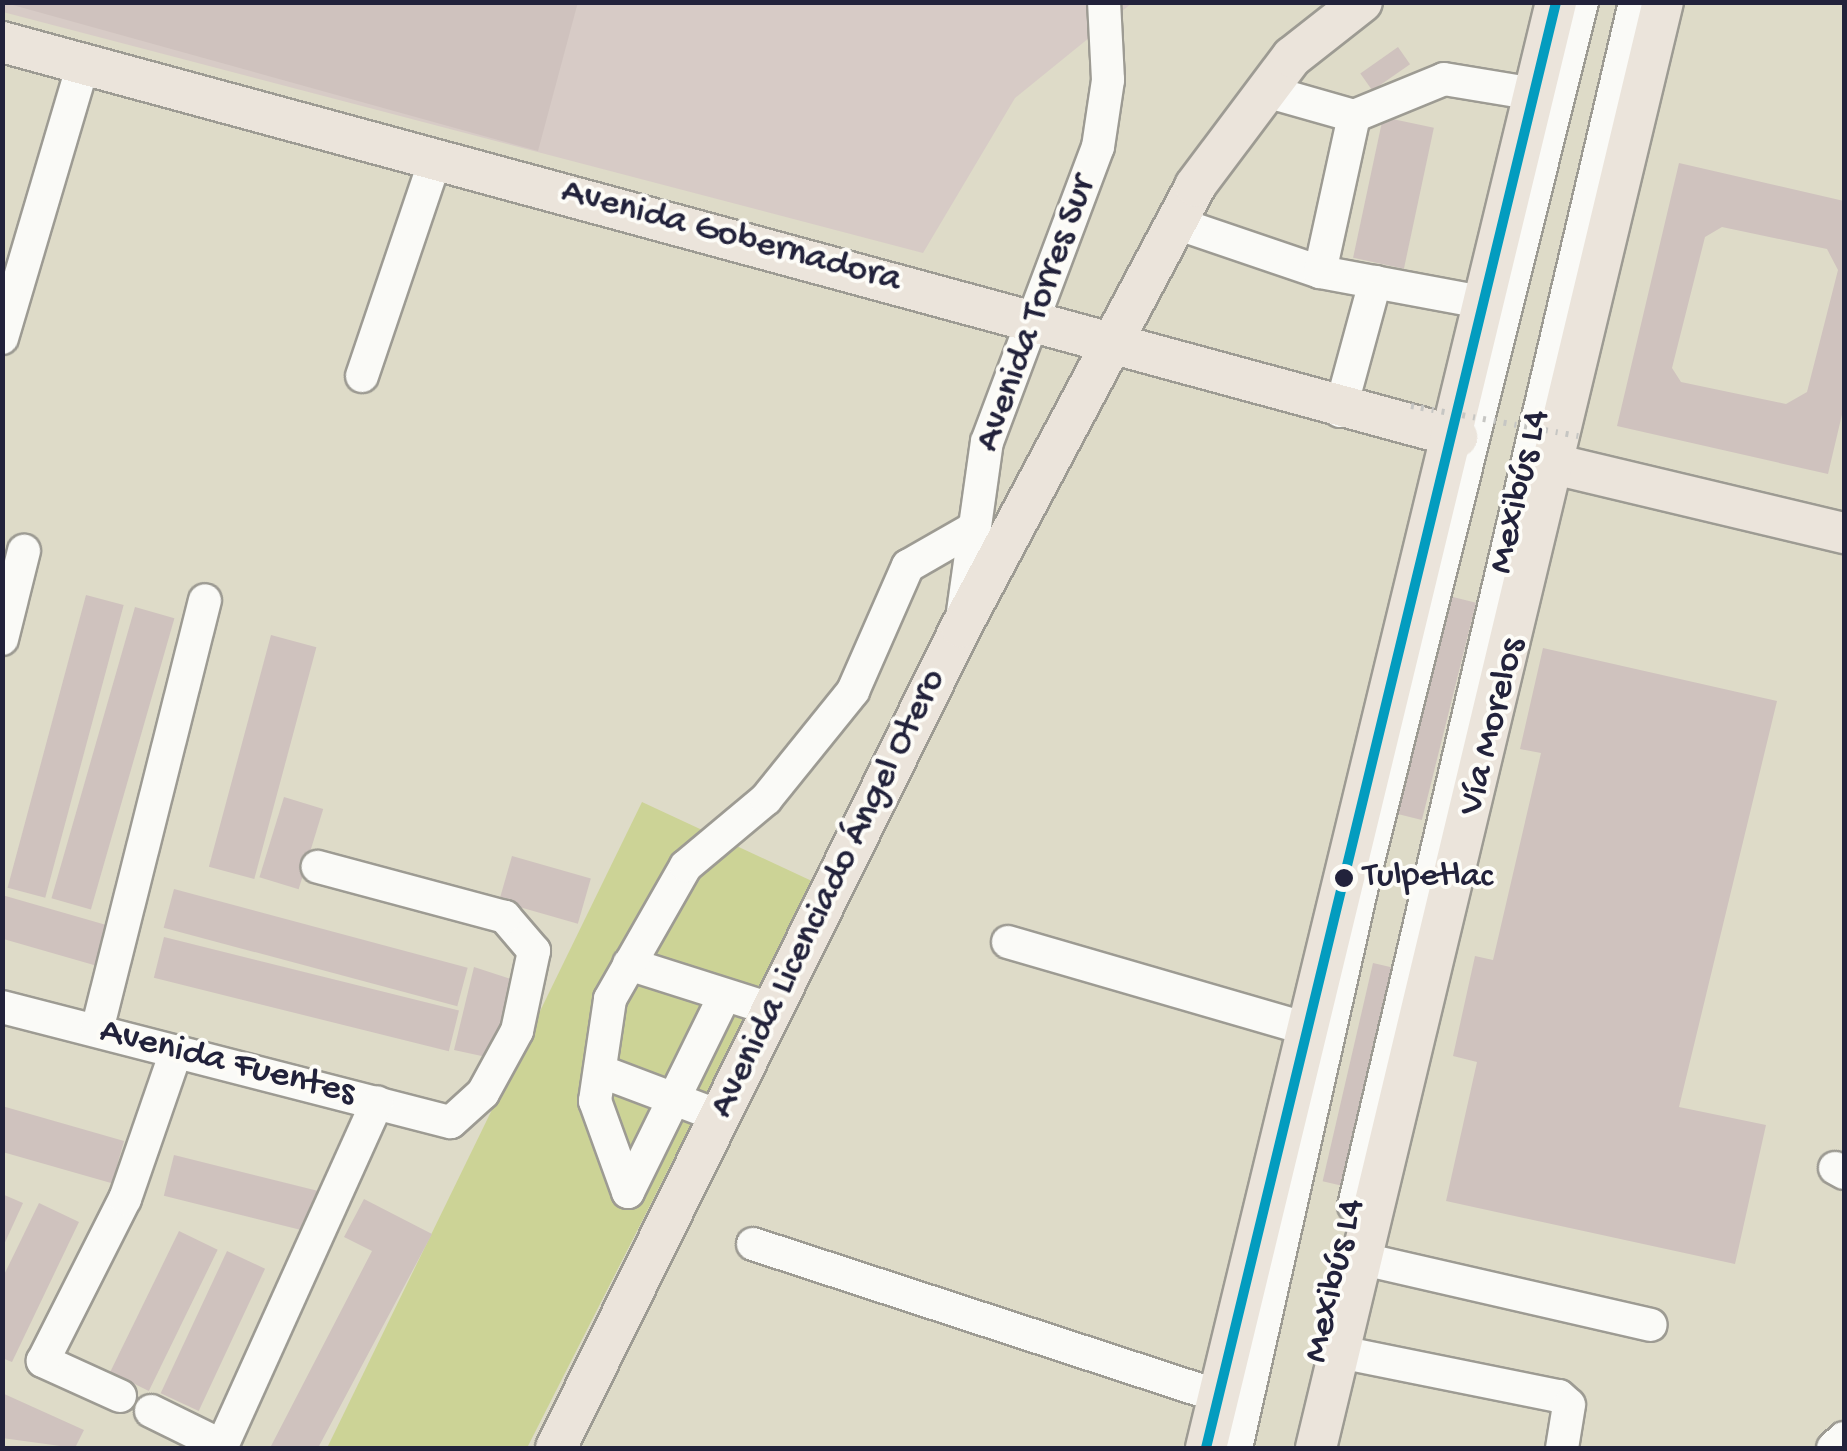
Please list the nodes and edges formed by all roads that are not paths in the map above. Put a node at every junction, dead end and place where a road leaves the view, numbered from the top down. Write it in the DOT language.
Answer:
graph roads {
  1 [pos="1104,2"];
  2 [pos="1362,2"];
  3 [pos="1556,2"];
  4 [pos="1582,2"];
  5 [pos="1635,2"];
  6 [pos="1662,2"];
  7 [pos="2,42"];
  8 [pos="84,61"];
  9 [pos="1266,92"];
  10 [pos="1536,94"];
  11 [pos="1354,116"];
  12 [pos="436,157"];
  13 [pos="1176,224"];
  14 [pos="1320,272"];
  15 [pos="1375,282"];
  16 [pos="1487,303"];
  17 [pos="1038,320"];
  18 [pos="2,338"];
  19 [pos="1115,345"];
  20 [pos="362,376"];
  21 [pos="1340,411"];
  22 [pos="1457,437"];
  23 [pos="1571,451"];
  24 [pos="969,531"];
  25 [pos="1844,533"];
  26 [pos="24,551"];
  27 [pos="204,600"];
  28 [pos="961,628"];
  29 [pos="2,639"];
  30 [pos="318,866"];
  31 [pos="1008,942"];
  32 [pos="629,964"];
  33 [pos="724,997"];
  34 [pos="2,1007"];
  35 [pos="772,1009"];
  36 [pos="97,1030"];
  37 [pos="1310,1030"];
  38 [pos="176,1052"];
  39 [pos="600,1072"];
  40 [pos="672,1098"];
  41 [pos="376,1102"];
  42 [pos="719,1116"];
  43 [pos="753,1244"];
  44 [pos="1363,1259"];
  45 [pos="1651,1325"];
  46 [pos="1340,1352"];
  47 [pos="120,1396"];
  48 [pos="1218,1396"];
  49 [pos="151,1411"];
  50 [pos="1844,1438"];
  51 [pos="556,1448"];
  52 [pos="1206,1448"];
  53 [pos="1236,1448"];
  54 [pos="1296,1448"];
  55 [pos="1316,1448"];
  56 [pos="1562,1448"];
  57 [pos="1833,1448"];
  1 -- 17 [label="street, Avenida Torres Sur"];
  2 -- 9 [label="main road, Avenida Licenciado Ángel Otero"];
  3 -- 10 [label="main road"];
  4 -- 53 [label="street, Mexibús L4"];
  5 -- 54 [label="street, Mexibús L4"];
  6 -- 23 [label="main road, Vía Morelos"];
  7 -- 8 [label="main road, Avenida Gobernadora"];
  8 -- 12 [label="main road, Avenida Gobernadora"];
  8 -- 18 [label="street"];
  9 -- 11 [label="street"];
  9 -- 13 [label="main road, Avenida Licenciado Ángel Otero"];
  10 -- 11 [label="street"];
  10 -- 16 [label="main road"];
  11 -- 14 [label="street"];
  12 -- 17 [label="main road, Avenida Gobernadora"];
  12 -- 20 [label="street"];
  13 -- 14 [label="street"];
  13 -- 19 [label="main road, Avenida Licenciado Ángel Otero"];
  14 -- 15 [label="street"];
  15 -- 16 [label="street"];
  15 -- 21 [label="street"];
  16 -- 22 [label="main road"];
  17 -- 19 [label="main road, Avenida Gobernadora"];
  17 -- 24 [label="street, Avenida Torres Sur"];
  19 -- 21 [label="main road, Avenida Gobernadora"];
  19 -- 28 [label="main road, Avenida Licenciado Ángel Otero"];
  21 -- 22 [label="main road, Avenida Gobernadora"];
  22 -- 37 [label="main road"];
  23 -- 25 [label="main road"];
  23 -- 44 [label="main road, Vía Morelos"];
  24 -- 28 [label="street, Avenida Torres Sur"];
  24 -- 32 [label="street"];
  26 -- 29 [label="street"];
  27 -- 36 [label="street"];
  28 -- 35 [label="main road, Avenida Licenciado Ángel Otero"];
  30 -- 41 [label="street, Avenida Fuentes"];
  31 -- 37 [label="street"];
  32 -- 33 [label="street"];
  32 -- 39 [label="street"];
  33 -- 35 [label="street"];
  33 -- 40 [label="street"];
  34 -- 36 [label="street, Avenida Fuentes"];
  35 -- 42 [label="main road, Avenida Licenciado Ángel Otero"];
  36 -- 38 [label="street, Avenida Fuentes"];
  37 -- 48 [label="main road"];
  38 -- 41 [label="street, Avenida Fuentes"];
  38 -- 47 [label="street"];
  39 -- 40 [label="street"];
  39 -- 40 [label="street"];
  40 -- 42 [label="street"];
  41 -- 49 [label="street"];
  42 -- 51 [label="main road, Avenida Licenciado Ángel Otero"];
  43 -- 48 [label="street"];
  44 -- 45 [label="street"];
  44 -- 46 [label="main road, Vía Morelos"];
  46 -- 55 [label="main road, Vía Morelos"];
  46 -- 56 [label="street"];
  48 -- 52 [label="main road"];
  50 -- 57 [label="street"];
}
